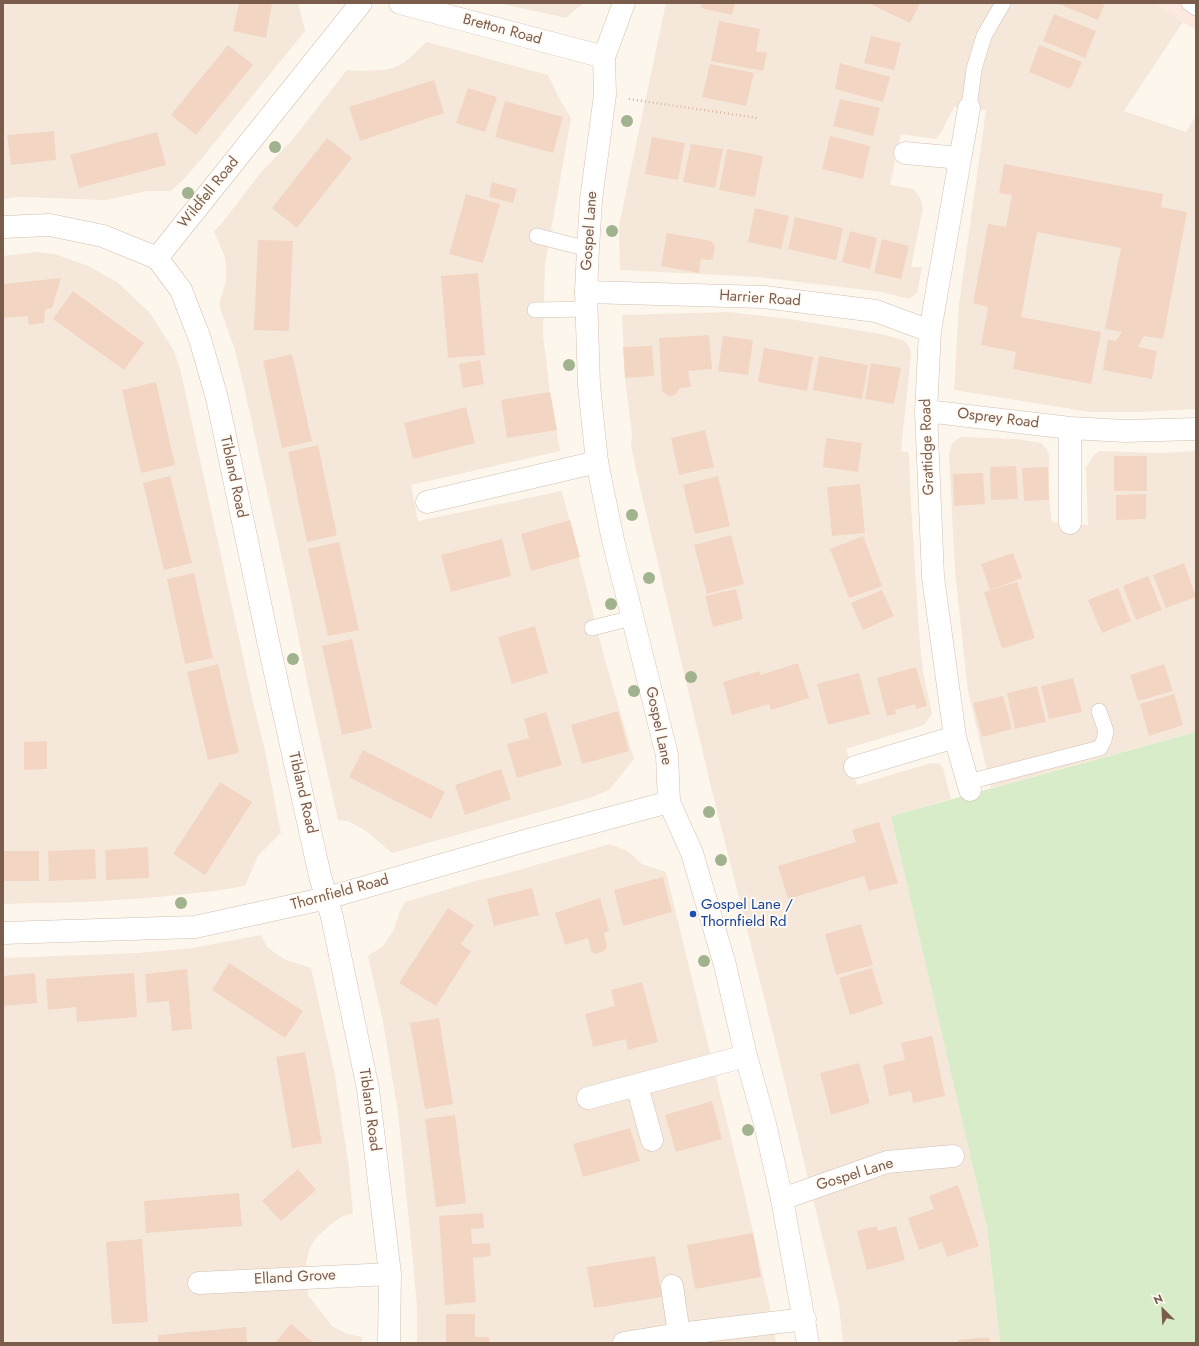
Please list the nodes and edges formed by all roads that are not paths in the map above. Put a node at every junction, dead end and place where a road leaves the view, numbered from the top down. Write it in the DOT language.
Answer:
graph roads {
  1 [pos="361,3"];
  2 [pos="400,3"];
  3 [pos="624,3"];
  4 [pos="1003,3"];
  5 [pos="1189,3"];
  6 [pos="1196,8"];
  7 [pos="604,57"];
  8 [pos="969,108"];
  9 [pos="905,153"];
  10 [pos="960,158"];
  11 [pos="3,227"];
  12 [pos="537,236"];
  13 [pos="588,249"];
  14 [pos="157,258"];
  15 [pos="586,301"];
  16 [pos="535,310"];
  17 [pos="930,331"];
  18 [pos="926,411"];
  19 [pos="1070,428"];
  20 [pos="1196,429"];
  21 [pos="597,462"];
  22 [pos="427,502"];
  23 [pos="1070,523"];
  24 [pos="632,618"];
  25 [pos="592,628"];
  26 [pos="1099,711"];
  27 [pos="955,737"];
  28 [pos="855,767"];
  29 [pos="969,786"];
  30 [pos="669,802"];
  31 [pos="327,898"];
  32 [pos="3,933"];
  33 [pos="746,1056"];
  34 [pos="637,1086"];
  35 [pos="588,1098"];
  36 [pos="652,1140"];
  37 [pos="953,1156"];
  38 [pos="782,1199"];
  39 [pos="390,1274"];
  40 [pos="199,1283"];
  41 [pos="672,1286"];
  42 [pos="804,1319"];
  43 [pos="679,1334"];
  44 [pos="389,1343"];
  45 [pos="624,1343"];
  46 [pos="808,1343"];
  1 -- 14 [label="street, Wildfell Road"];
  2 -- 7 [label="street, Bretton Road"];
  3 -- 7 [label="street, Gospel Lane"];
  4 -- 8 [label="lane"];
  5 -- 6 [label="lane"];
  7 -- 13 [label="street, Gospel Lane"];
  8 -- 10 [label="street, Grattidge Road"];
  9 -- 10 [label="street"];
  10 -- 17 [label="street, Grattidge Road"];
  11 -- 14 [label="street"];
  12 -- 13 [label="lane"];
  13 -- 15 [label="street, Gospel Lane"];
  14 -- 31 [label="street, Tibland Road"];
  15 -- 16 [label="lane"];
  15 -- 17 [label="street, Harrier Road"];
  15 -- 21 [label="street, Gospel Lane"];
  17 -- 18 [label="street, Grattidge Road"];
  18 -- 19 [label="street, Osprey Road"];
  18 -- 27 [label="street, Grattidge Road"];
  19 -- 20 [label="street, Osprey Road"];
  19 -- 23 [label="street"];
  21 -- 22 [label="street"];
  21 -- 24 [label="street, Gospel Lane"];
  24 -- 25 [label="lane"];
  24 -- 30 [label="street, Gospel Lane"];
  26 -- 29 [label="lane"];
  27 -- 28 [label="street"];
  27 -- 29 [label="street, Grattidge Road"];
  30 -- 31 [label="street, Thornfield Road"];
  30 -- 33 [label="street, Gospel Lane"];
  31 -- 32 [label="street, Thornfield Road"];
  31 -- 39 [label="street, Tibland Road"];
  33 -- 34 [label="street"];
  33 -- 38 [label="street, Gospel Lane"];
  34 -- 35 [label="street"];
  34 -- 36 [label="street"];
  37 -- 38 [label="street, Gospel Lane"];
  38 -- 42 [label="street, Gospel Lane"];
  39 -- 40 [label="street, Elland Grove"];
  39 -- 44 [label="street, Tibland Road"];
  41 -- 43 [label="street"];
  42 -- 43 [label="street"];
  42 -- 46 [label="street, Gospel Lane"];
  43 -- 45 [label="street"];
}
